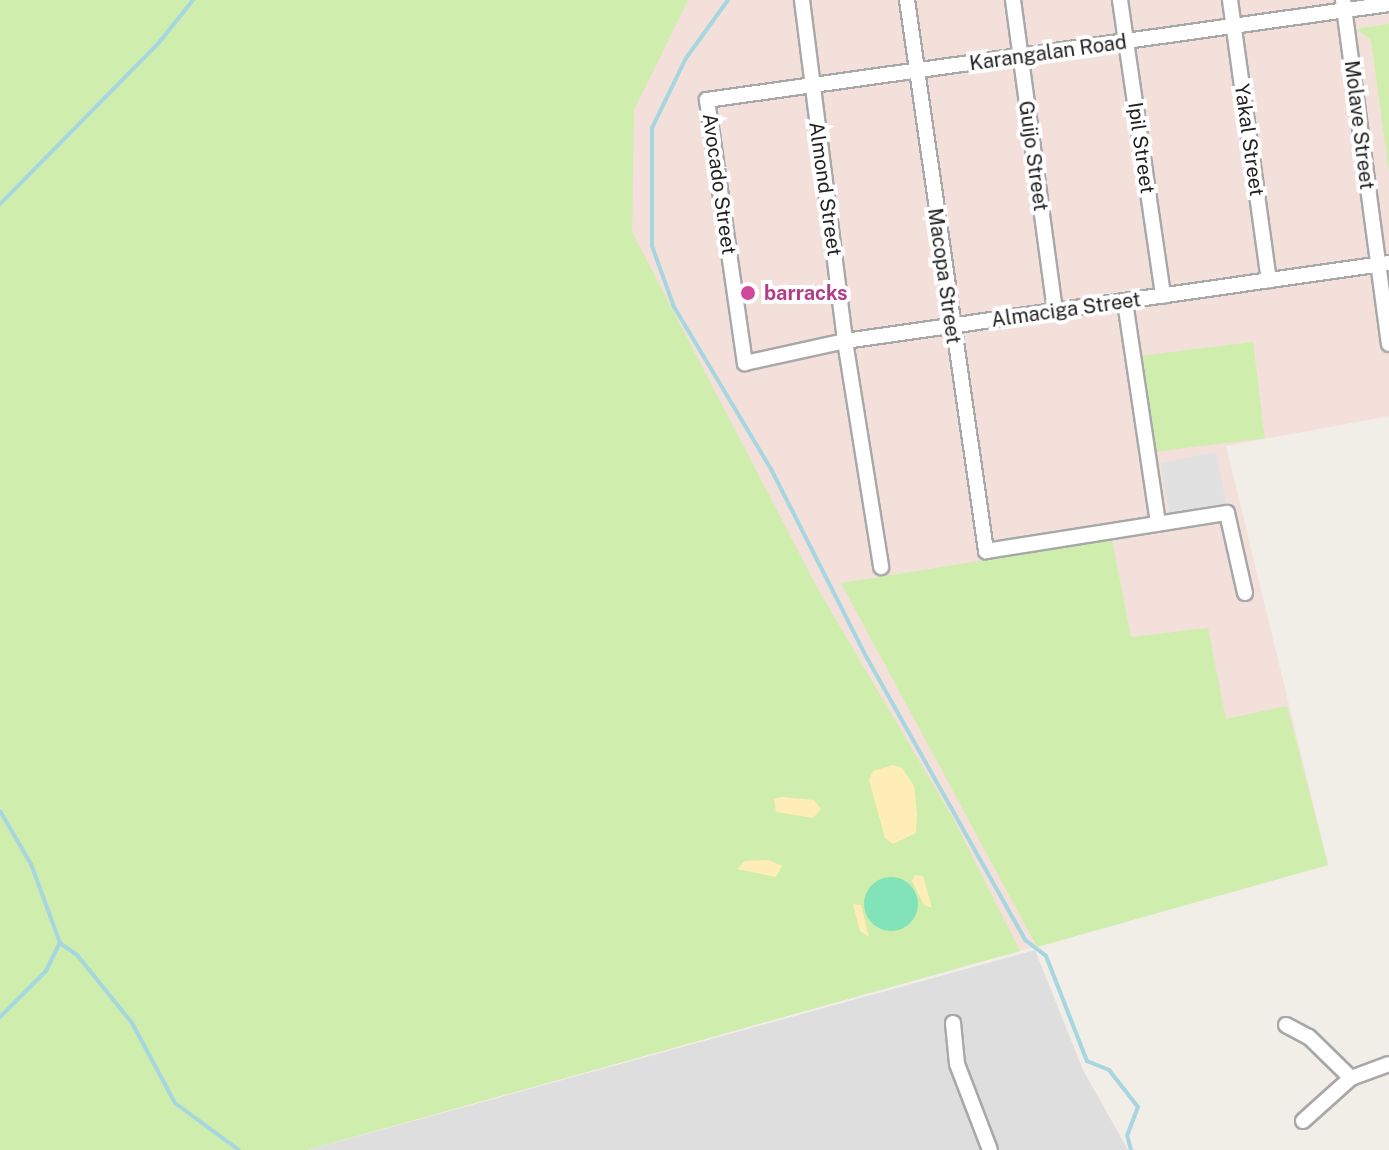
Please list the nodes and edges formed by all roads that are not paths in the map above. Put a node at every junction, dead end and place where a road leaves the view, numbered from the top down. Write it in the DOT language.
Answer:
graph roads {
  1 [pos="802,0"];
  2 [pos="907,0"];
  3 [pos="1013,0"];
  4 [pos="1120,0"];
  5 [pos="1230,0"];
  6 [pos="1389,4"];
  7 [pos="1344,5"];
  8 [pos="1233,26"];
  9 [pos="1126,42"];
  10 [pos="1019,56"];
  11 [pos="915,71"];
  12 [pos="811,86"];
  13 [pos="707,100"];
  14 [pos="1383,264"];
  15 [pos="1269,280"];
  16 [pos="1163,296"];
  17 [pos="1125,302"];
  18 [pos="1055,312"];
  19 [pos="951,327"];
  20 [pos="845,341"];
  21 [pos="1389,344"];
  22 [pos="745,363"];
  23 [pos="1158,524"];
  24 [pos="881,567"];
  25 [pos="1245,593"];
  26 [pos="953,1023"];
  27 [pos="1286,1025"];
  28 [pos="1389,1064"];
  29 [pos="1351,1078"];
  30 [pos="1303,1121"];
  31 [pos="990,1150"];
  1 -- 12 [label="street, Almond Street"];
  2 -- 11 [label="street, Macopa Street"];
  3 -- 10 [label="street, Guijo Street"];
  4 -- 9 [label="street, Ipil Street"];
  5 -- 8 [label="street, Yakal Street"];
  6 -- 7 [label="street, Karangalan Road"];
  7 -- 8 [label="street, Karangalan Road"];
  7 -- 14 [label="street, Molave Street"];
  8 -- 9 [label="street, Karangalan Road"];
  8 -- 15 [label="street, Yakal Street"];
  9 -- 10 [label="street, Karangalan Road"];
  9 -- 16 [label="street, Ipil Street"];
  10 -- 11 [label="street, Karangalan Road"];
  10 -- 18 [label="street, Guijo Street"];
  11 -- 12 [label="street, Karangalan Road"];
  11 -- 19 [label="street, Macopa Street"];
  12 -- 13 [label="street, Karangalan Road"];
  12 -- 20 [label="street, Almond Street"];
  13 -- 22 [label="street, Avocado Street"];
  14 -- 15 [label="street, Almaciga Street"];
  14 -- 21 [label="street, Molave Street"];
  15 -- 16 [label="street, Almaciga Street"];
  16 -- 17 [label="street, Almaciga Street"];
  17 -- 18 [label="street, Almaciga Street"];
  17 -- 23 [label="street"];
  18 -- 19 [label="street, Almaciga Street"];
  19 -- 20 [label="street, Almaciga Street"];
  19 -- 23 [label="street, Macopa Street"];
  20 -- 22 [label="street, Almaciga Street"];
  20 -- 24 [label="street, Almond Street"];
  23 -- 25 [label="street"];
  26 -- 31 [label="street"];
  27 -- 29 [label="street"];
  28 -- 29 [label="street"];
  29 -- 30 [label="street"];
}
